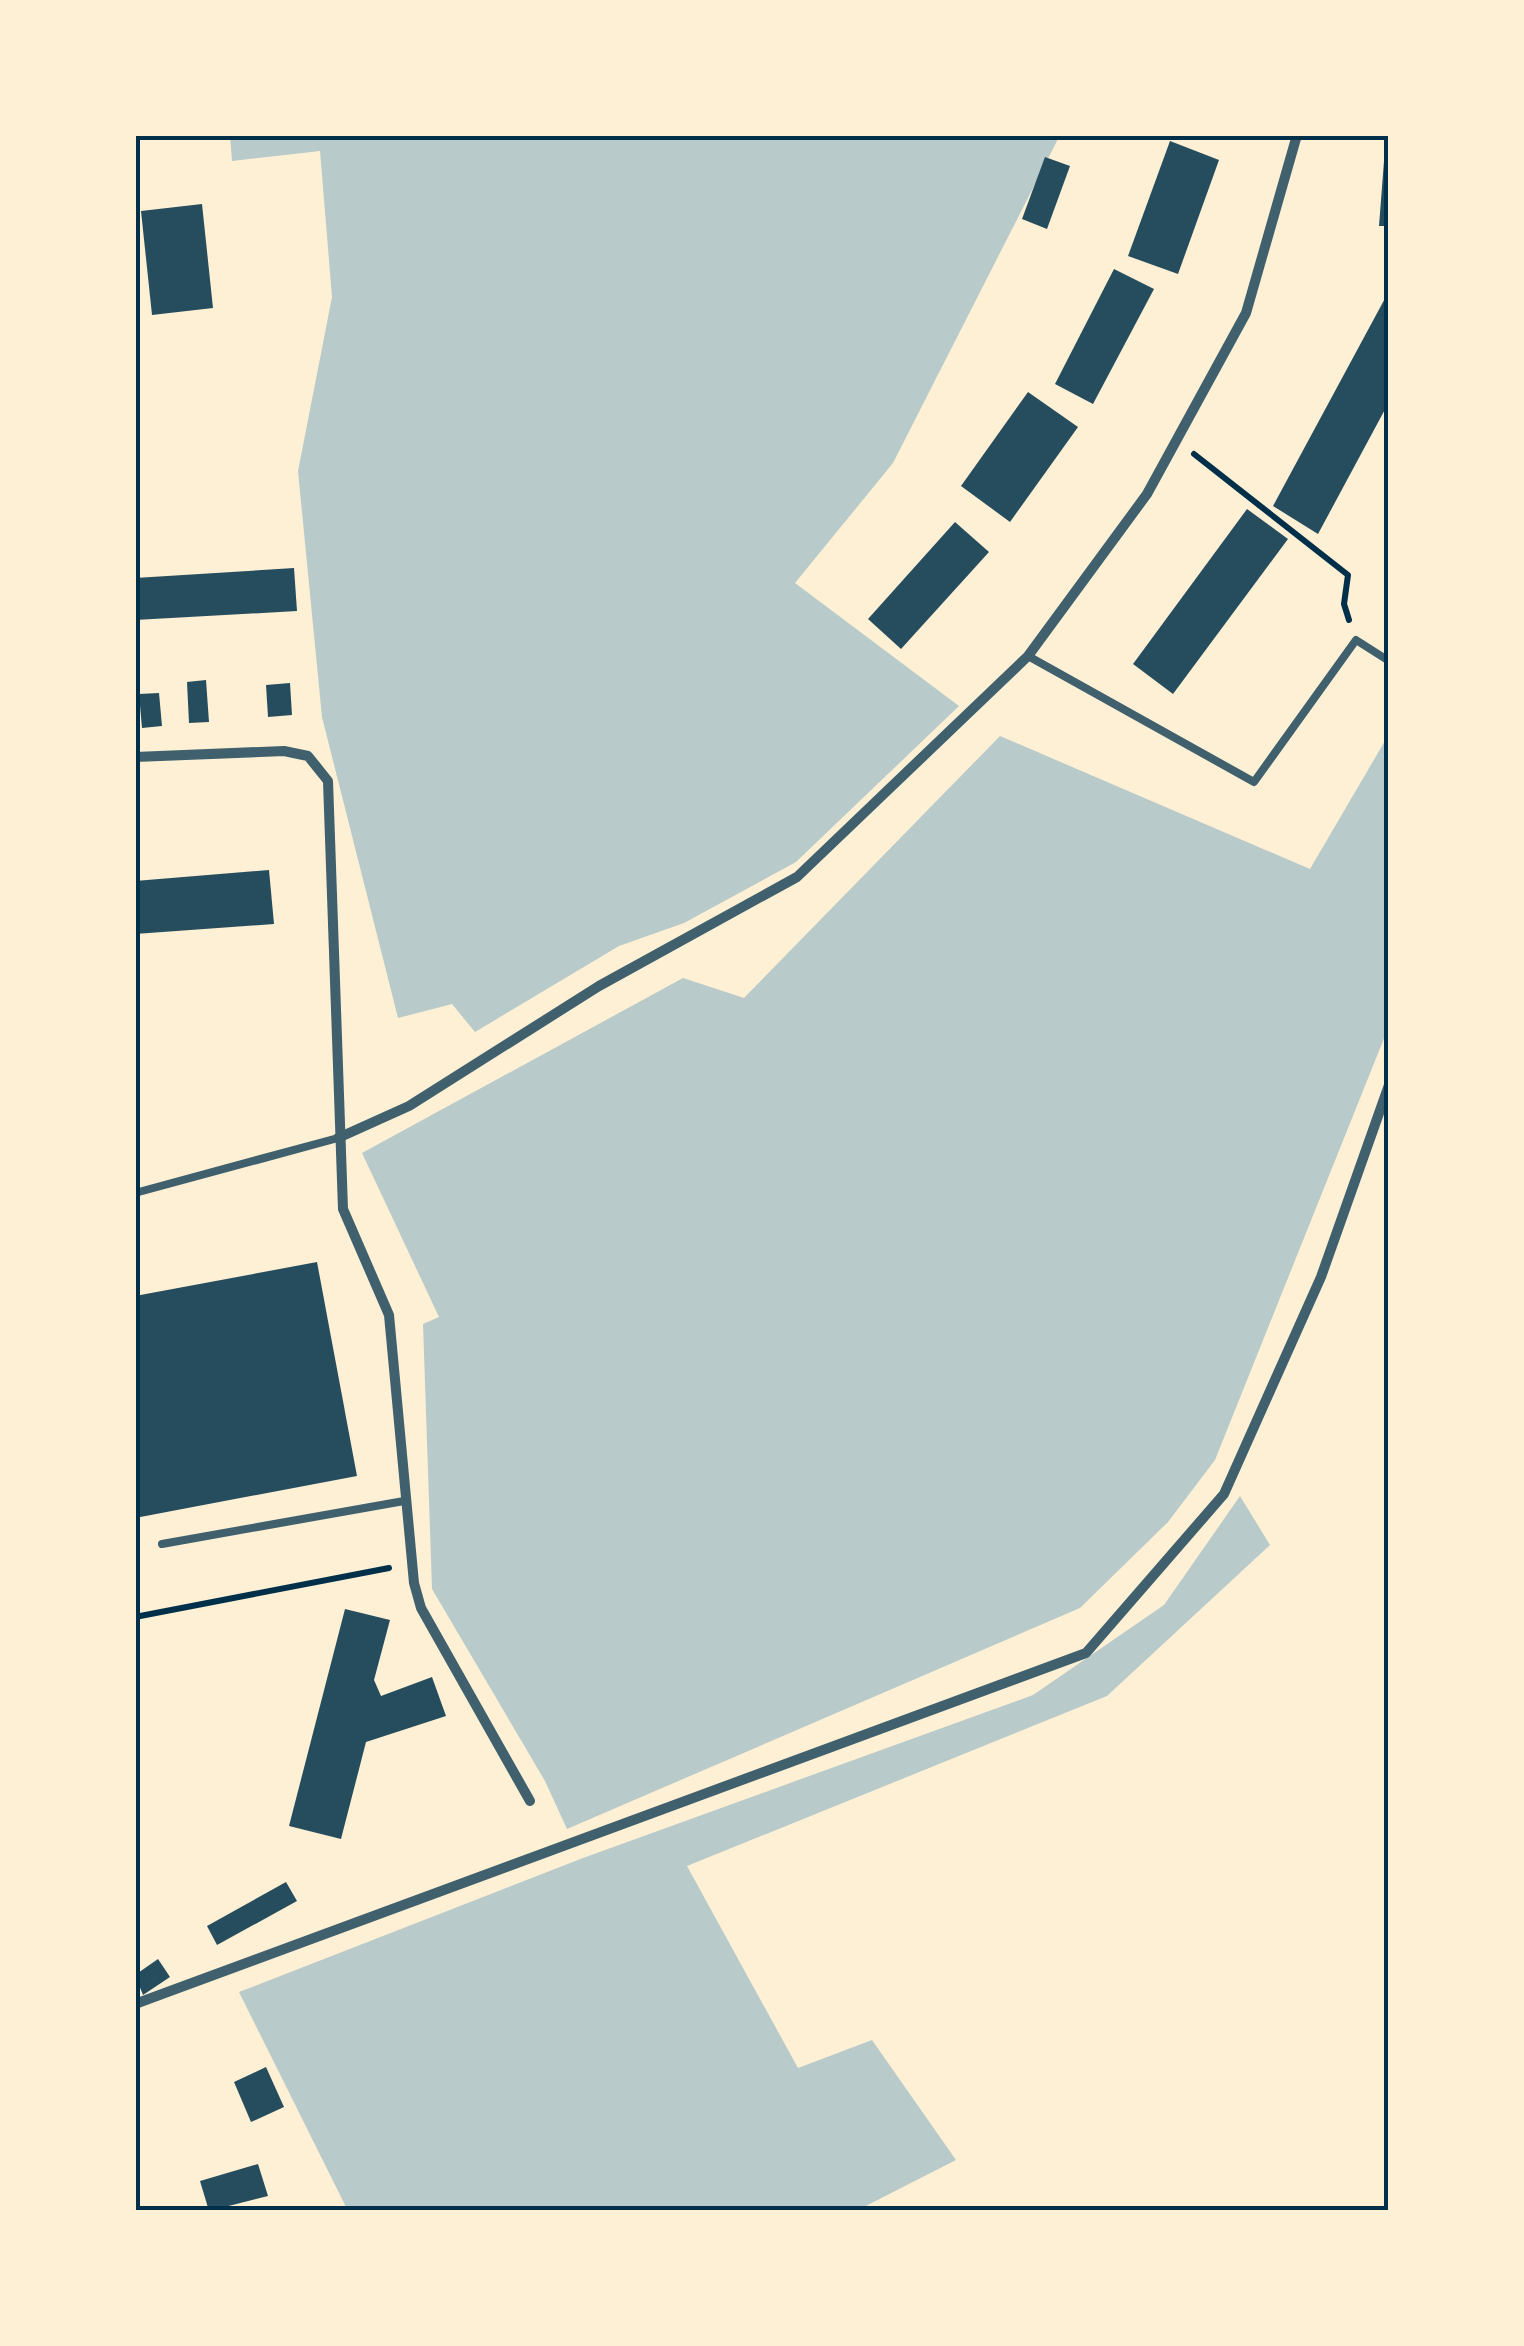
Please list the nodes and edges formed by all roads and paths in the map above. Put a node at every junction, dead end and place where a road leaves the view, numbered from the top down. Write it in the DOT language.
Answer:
graph roads {
  1 [pos="1298,135"];
  2 [pos="1176,441"];
  3 [pos="1356,640"];
  4 [pos="1028,656"];
  5 [pos="1389,661"];
  6 [pos="135,757"];
  7 [pos="1389,1085"];
  8 [pos="338,1138"];
  9 [pos="135,1193"];
  10 [pos="404,1502"];
  11 [pos="162,1544"];
  12 [pos="404,1565"];
  13 [pos="135,1617"];
  14 [pos="530,1801"];
  15 [pos="135,2004"];
  1 -- 2 [label="street"];
  2 -- 3 [label="path"];
  2 -- 4 [label="street"];
  3 -- 4 [label="lane"];
  3 -- 5 [label="lane"];
  4 -- 8 [label="street"];
  6 -- 8 [label="street"];
  7 -- 15 [label="street"];
  8 -- 9 [label="lane"];
  8 -- 10 [label="street"];
  10 -- 11 [label="lane"];
  10 -- 14 [label="street"];
  12 -- 13 [label="path"];
}
